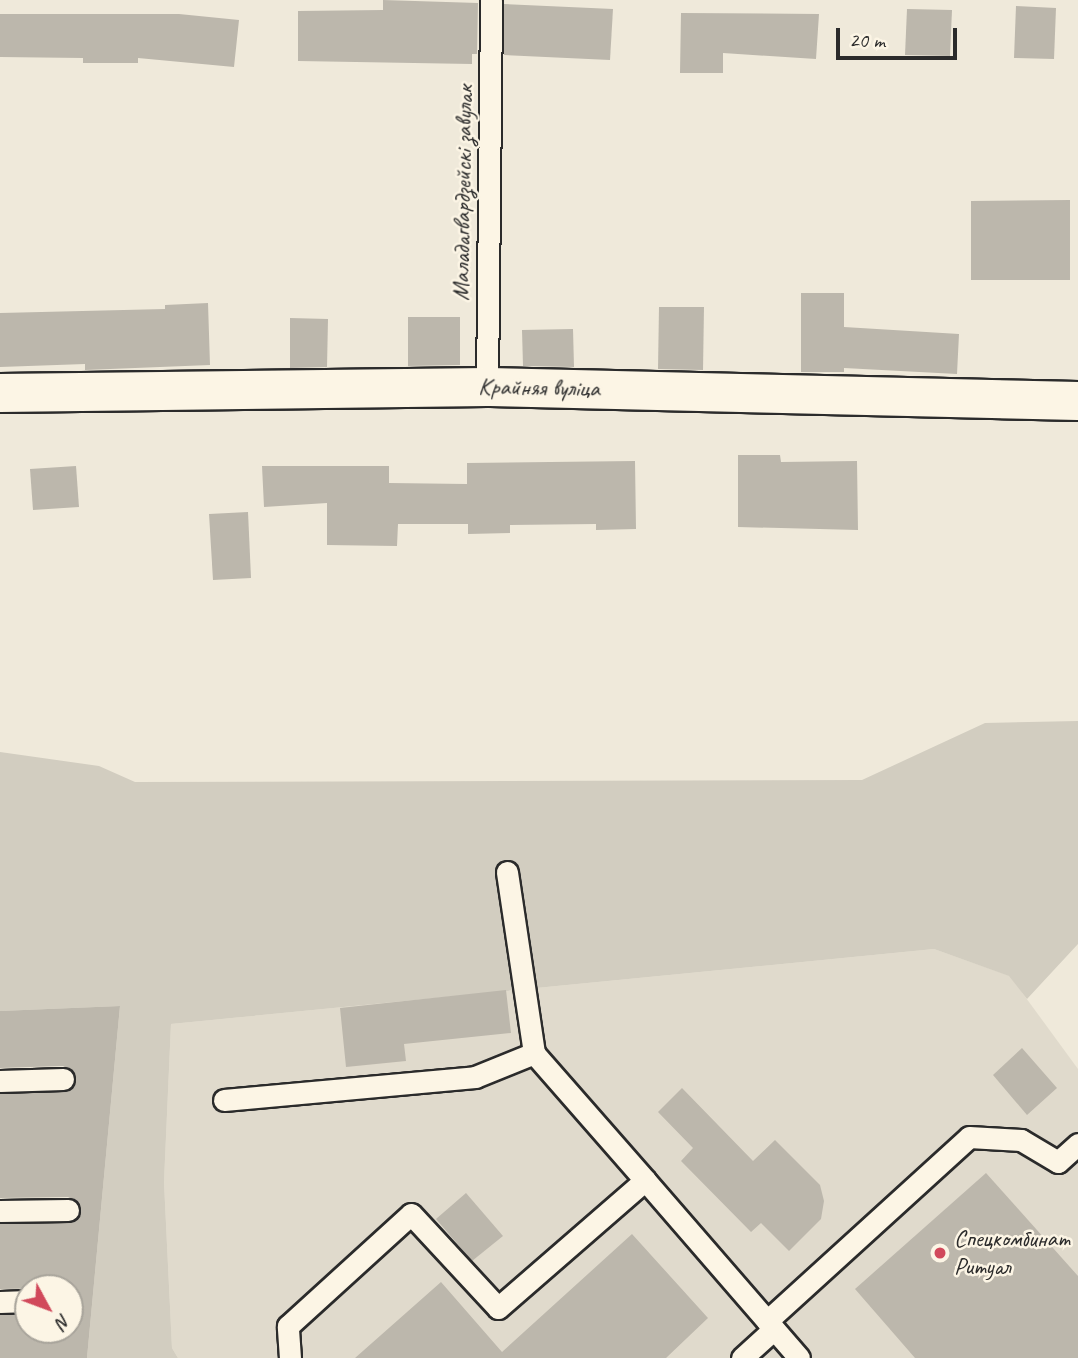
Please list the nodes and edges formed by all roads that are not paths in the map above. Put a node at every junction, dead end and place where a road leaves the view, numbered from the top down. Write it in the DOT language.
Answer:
graph roads {
  1 [pos="491,0"];
  2 [pos="487,387"];
  3 [pos="0,393"];
  4 [pos="1078,401"];
  5 [pos="506,872"];
  6 [pos="534,1053"];
  7 [pos="63,1079"];
  8 [pos="0,1081"];
  9 [pos="224,1100"];
  10 [pos="1078,1143"];
  11 [pos="645,1180"];
  12 [pos="68,1210"];
  13 [pos="0,1211"];
  14 [pos="771,1325"];
  15 [pos="290,1358"];
  16 [pos="742,1358"];
  17 [pos="799,1358"];
  1 -- 2 [label="lane, Маладагвардзейскі завулак"];
  2 -- 3 [label="street, Крайняя вуліца"];
  2 -- 4 [label="street, Крайняя вуліца"];
  5 -- 6 [label="lane"];
  6 -- 9 [label="lane"];
  6 -- 11 [label="lane"];
  7 -- 8 [label="lane"];
  10 -- 14 [label="lane"];
  11 -- 14 [label="lane"];
  11 -- 15 [label="lane"];
  12 -- 13 [label="lane"];
  14 -- 16 [label="lane"];
  14 -- 17 [label="lane"];
}
